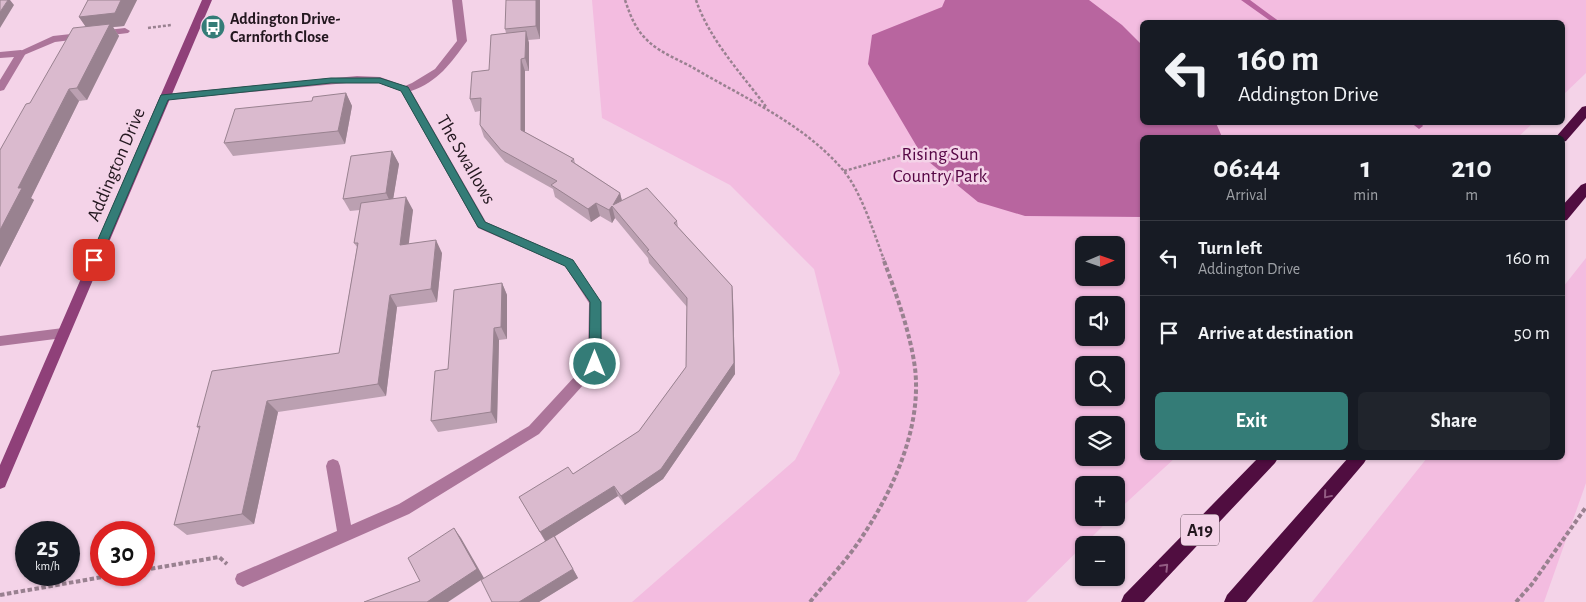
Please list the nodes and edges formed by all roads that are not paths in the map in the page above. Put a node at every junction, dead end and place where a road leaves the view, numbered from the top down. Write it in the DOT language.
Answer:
graph roads {
  1 [pos="207,0"];
  2 [pos="457,0"];
  3 [pos="125,30"];
  4 [pos="21,53"];
  5 [pos="0,55"];
  6 [pos="0,88"];
  7 [pos="405,89"];
  8 [pos="164,97"];
  9 [pos="1586,110"];
  10 [pos="1564,135"];
  11 [pos="1586,188"];
  12 [pos="1565,212"];
  13 [pos="63,333"];
  14 [pos="0,342"];
  15 [pos="1267,460"];
  16 [pos="1356,460"];
  17 [pos="332,466"];
  18 [pos="0,482"];
  19 [pos="345,535"];
  20 [pos="244,579"];
  21 [pos="1131,602"];
  22 [pos="1234,602"];
  1 -- 8 [label="street, Addington Drive"];
  2 -- 7 [label="street"];
  3 -- 4 [label="street"];
  4 -- 5 [label="street"];
  4 -- 6 [label="street"];
  7 -- 8 [label="street"];
  7 -- 19 [label="street, The Swallows"];
  8 -- 13 [label="street, Addington Drive"];
  9 -- 10 [label="highway"];
  11 -- 12 [label="highway"];
  13 -- 14 [label="street"];
  13 -- 18 [label="street, Addington Drive"];
  21 -- 15 [label="highway, A19, one-way"];
  16 -- 22 [label="highway, one-way"];
  17 -- 19 [label="street"];
  19 -- 20 [label="street, The Swallows"];
}
